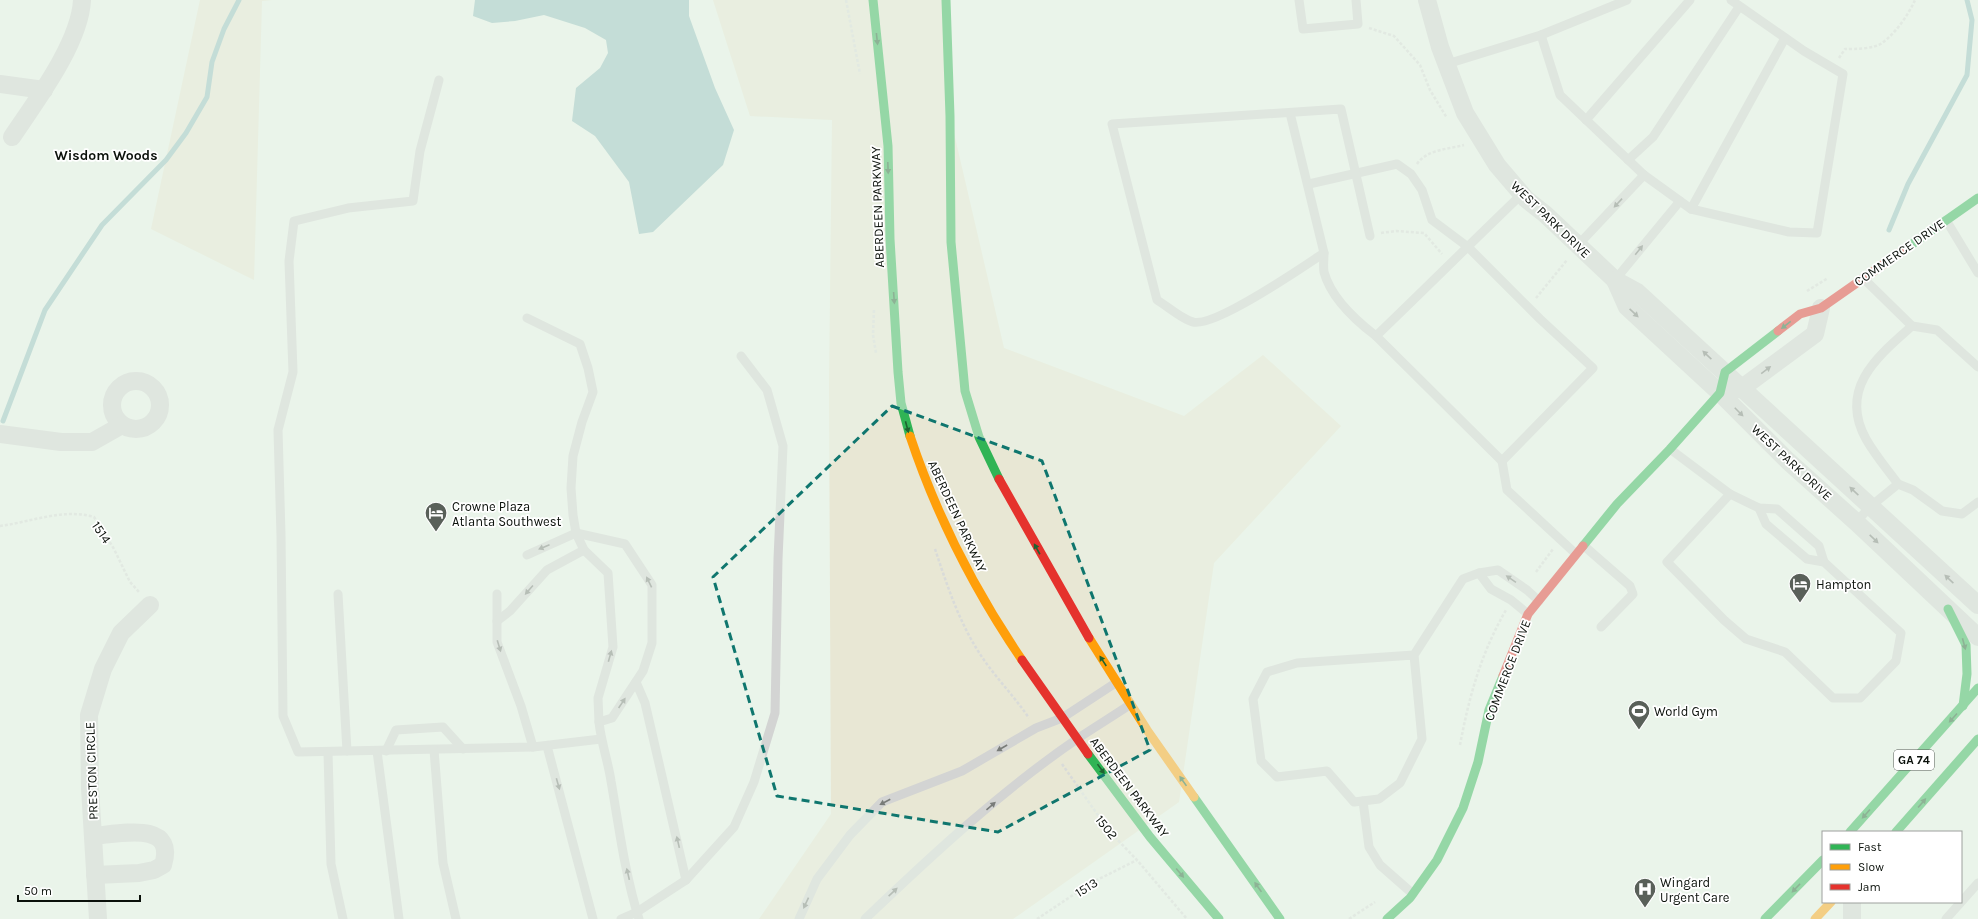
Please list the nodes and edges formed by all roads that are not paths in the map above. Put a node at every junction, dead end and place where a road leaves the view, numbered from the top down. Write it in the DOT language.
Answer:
graph roads {
  1 [pos="82,0"];
  2 [pos="873,0"];
  3 [pos="946,0"];
  4 [pos="1299,0"];
  5 [pos="1356,0"];
  6 [pos="1427,0"];
  7 [pos="1627,0"];
  8 [pos="1690,0"];
  9 [pos="1731,0"];
  10 [pos="1739,7"];
  11 [pos="1541,35"];
  12 [pos="1785,38"];
  13 [pos="1447,64"];
  14 [pos="439,80"];
  15 [pos="0,84"];
  16 [pos="44,90"];
  17 [pos="1290,114"];
  18 [pos="1586,120"];
  19 [pos="12,137"];
  20 [pos="1628,160"];
  21 [pos="1356,173"];
  22 [pos="1644,175"];
  23 [pos="1309,184"];
  24 [pos="1522,194"];
  25 [pos="1978,198"];
  26 [pos="1680,201"];
  27 [pos="1691,209"];
  28 [pos="1946,220"];
  29 [pos="1370,236"];
  30 [pos="1578,245"];
  31 [pos="1468,247"];
  32 [pos="1324,254"];
  33 [pos="1978,273"];
  34 [pos="1862,277"];
  35 [pos="1615,280"];
  36 [pos="1821,308"];
  37 [pos="527,318"];
  38 [pos="1912,326"];
  39 [pos="1376,336"];
  40 [pos="741,356"];
  41 [pos="1978,367"];
  42 [pos="1725,372"];
  43 [pos="1742,388"];
  44 [pos="1720,393"];
  45 [pos="122,425"];
  46 [pos="0,434"];
  47 [pos="1670,449"];
  48 [pos="1502,461"];
  49 [pos="1898,484"];
  50 [pos="1730,494"];
  51 [pos="1978,502"];
  52 [pos="1870,506"];
  53 [pos="1759,508"];
  54 [pos="1856,522"];
  55 [pos="576,533"];
  56 [pos="1583,545"];
  57 [pos="584,550"];
  58 [pos="527,554"];
  59 [pos="1576,554"];
  60 [pos="1824,562"];
  61 [pos="1479,573"];
  62 [pos="338,594"];
  63 [pos="497,594"];
  64 [pos="1539,601"];
  65 [pos="150,605"];
  66 [pos="1978,605"];
  67 [pos="1948,609"];
  68 [pos="1528,614"];
  69 [pos="497,622"];
  70 [pos="1602,627"];
  71 [pos="1978,637"];
  72 [pos="1414,655"];
  73 [pos="636,682"];
  74 [pos="1117,682"];
  75 [pos="1978,688"];
  76 [pos="1131,704"];
  77 [pos="1963,706"];
  78 [pos="1062,718"];
  79 [pos="599,722"];
  80 [pos="1078,738"];
  81 [pos="601,739"];
  82 [pos="1978,739"];
  83 [pos="547,746"];
  84 [pos="532,748"];
  85 [pos="463,749"];
  86 [pos="434,750"];
  87 [pos="381,751"];
  88 [pos="328,752"];
  89 [pos="347,752"];
  90 [pos="1363,801"];
  91 [pos="1851,831"];
  92 [pos="1897,831"];
  93 [pos="93,836"];
  94 [pos="1822,861"];
  95 [pos="95,875"];
  96 [pos="686,880"];
  97 [pos="1978,883"];
  98 [pos="1413,894"];
  99 [pos="1962,901"];
  100 [pos="1830,903"];
  101 [pos="1852,903"];
  102 [pos="1960,903"];
  103 [pos="638,915"];
  104 [pos="98,919"];
  105 [pos="343,919"];
  106 [pos="399,919"];
  107 [pos="456,919"];
  108 [pos="593,919"];
  109 [pos="621,919"];
  110 [pos="799,919"];
  111 [pos="865,919"];
  112 [pos="1219,919"];
  113 [pos="1280,919"];
  114 [pos="1387,919"];
  115 [pos="1764,919"];
  116 [pos="1815,919"];
  117 [pos="1852,919"];
  118 [pos="1946,919"];
  1 -- 16 [label="street"];
  2 -- 78 [label="street, ABERDEEN PARKWAY, one-way"];
  74 -- 3 [label="street, one-way"];
  4 -- 5 [label="lane"];
  6 -- 13 [label="street, WEST PARK DRIVE"];
  7 -- 11 [label="lane"];
  8 -- 18 [label="lane"];
  9 -- 10 [label="lane"];
  10 -- 12 [label="lane"];
  10 -- 20 [label="lane"];
  11 -- 13 [label="lane"];
  11 -- 18 [label="lane"];
  12 -- 27 [label="lane"];
  12 -- 27 [label="lane"];
  13 -- 24 [label="street, WEST PARK DRIVE"];
  14 -- 88 [label="lane"];
  15 -- 16 [label="street"];
  16 -- 19 [label="street"];
  17 -- 21 [label="lane"];
  17 -- 23 [label="lane"];
  17 -- 32 [label="lane"];
  18 -- 20 [label="lane"];
  20 -- 22 [label="lane"];
  21 -- 23 [label="lane"];
  21 -- 29 [label="lane"];
  21 -- 31 [label="lane"];
  22 -- 26 [label="lane"];
  22 -- 30 [label="lane, one-way"];
  23 -- 32 [label="lane"];
  24 -- 30 [label="street, WEST PARK DRIVE"];
  24 -- 31 [label="lane"];
  25 -- 28 [label="street, COMMERCE DRIVE"];
  26 -- 27 [label="lane"];
  35 -- 26 [label="lane, one-way"];
  28 -- 33 [label="lane"];
  28 -- 34 [label="street, COMMERCE DRIVE"];
  30 -- 35 [label="street, WEST PARK DRIVE"];
  31 -- 39 [label="lane"];
  31 -- 48 [label="lane"];
  32 -- 39 [label="lane"];
  34 -- 36 [label="street, COMMERCE DRIVE"];
  34 -- 38 [label="lane"];
  42 -- 35 [label="street, WEST PARK DRIVE, one-way"];
  35 -- 44 [label="street, WEST PARK DRIVE, one-way"];
  36 -- 42 [label="street, COMMERCE DRIVE, one-way"];
  43 -- 36 [label="street, one-way"];
  37 -- 55 [label="lane"];
  38 -- 41 [label="lane"];
  38 -- 49 [label="lane"];
  39 -- 48 [label="lane"];
  40 -- 96 [label="lane"];
  42 -- 43 [label="street, WEST PARK DRIVE"];
  42 -- 44 [label="street, COMMERCE DRIVE"];
  43 -- 44 [label="street"];
  52 -- 43 [label="street, WEST PARK DRIVE, one-way"];
  44 -- 47 [label="street, COMMERCE DRIVE"];
  44 -- 54 [label="street, WEST PARK DRIVE, one-way"];
  45 -- 46 [label="street"];
  47 -- 50 [label="lane"];
  47 -- 56 [label="street, COMMERCE DRIVE"];
  48 -- 59 [label="lane"];
  49 -- 51 [label="lane"];
  49 -- 52 [label="lane"];
  50 -- 53 [label="lane"];
  50 -- 60 [label="lane"];
  52 -- 54 [label="lane"];
  66 -- 52 [label="street, WEST PARK DRIVE, one-way"];
  53 -- 60 [label="lane"];
  53 -- 60 [label="lane"];
  54 -- 67 [label="street, WEST PARK DRIVE, one-way"];
  55 -- 57 [label="lane"];
  55 -- 58 [label="lane, one-way"];
  73 -- 55 [label="lane, one-way"];
  56 -- 59 [label="street, COMMERCE DRIVE"];
  56 -- 70 [label="lane"];
  57 -- 69 [label="lane, one-way"];
  79 -- 57 [label="lane, one-way"];
  59 -- 64 [label="street, COMMERCE DRIVE"];
  64 -- 61 [label="lane, one-way"];
  61 -- 68 [label="lane"];
  61 -- 72 [label="lane"];
  62 -- 89 [label="lane"];
  63 -- 69 [label="lane"];
  64 -- 68 [label="street, COMMERCE DRIVE"];
  65 -- 93 [label="street, PRESTON CIRCLE"];
  67 -- 71 [label="street, WEST PARK DRIVE"];
  67 -- 77 [label="street, one-way"];
  68 -- 98 [label="street, COMMERCE DRIVE"];
  69 -- 84 [label="lane, one-way"];
  72 -- 90 [label="lane"];
  72 -- 90 [label="lane"];
  79 -- 73 [label="lane, one-way"];
  96 -- 73 [label="lane, one-way"];
  74 -- 76 [label="street"];
  74 -- 78 [label="lane"];
  75 -- 77 [label="street, GA 74"];
  76 -- 80 [label="lane"];
  113 -- 76 [label="street, one-way"];
  77 -- 91 [label="street, GA 74, one-way"];
  78 -- 80 [label="street, ABERDEEN PARKWAY"];
  78 -- 110 [label="lane, one-way"];
  79 -- 81 [label="lane"];
  111 -- 80 [label="lane, one-way"];
  80 -- 112 [label="street, ABERDEEN PARKWAY, one-way"];
  81 -- 83 [label="lane"];
  103 -- 81 [label="lane, one-way"];
  92 -- 82 [label="street, GA 74, one-way"];
  83 -- 84 [label="lane"];
  83 -- 108 [label="lane, one-way"];
  84 -- 85 [label="lane"];
  85 -- 86 [label="lane"];
  85 -- 87 [label="lane"];
  86 -- 87 [label="lane"];
  86 -- 107 [label="lane"];
  87 -- 89 [label="lane"];
  87 -- 106 [label="lane"];
  88 -- 89 [label="lane"];
  88 -- 105 [label="lane"];
  90 -- 98 [label="lane"];
  93 -- 95 [label="street, PRESTON CIRCLE"];
  93 -- 95 [label="street, PRESTON CIRCLE"];
  94 -- 115 [label="street, one-way"];
  95 -- 104 [label="street, PRESTON CIRCLE"];
  96 -- 103 [label="lane"];
  97 -- 99 [label="lane"];
  98 -- 114 [label="street, COMMERCE DRIVE"];
  100 -- 116 [label="street"];
  101 -- 117 [label="street"];
  102 -- 118 [label="lane"];
  103 -- 109 [label="lane"];
}
